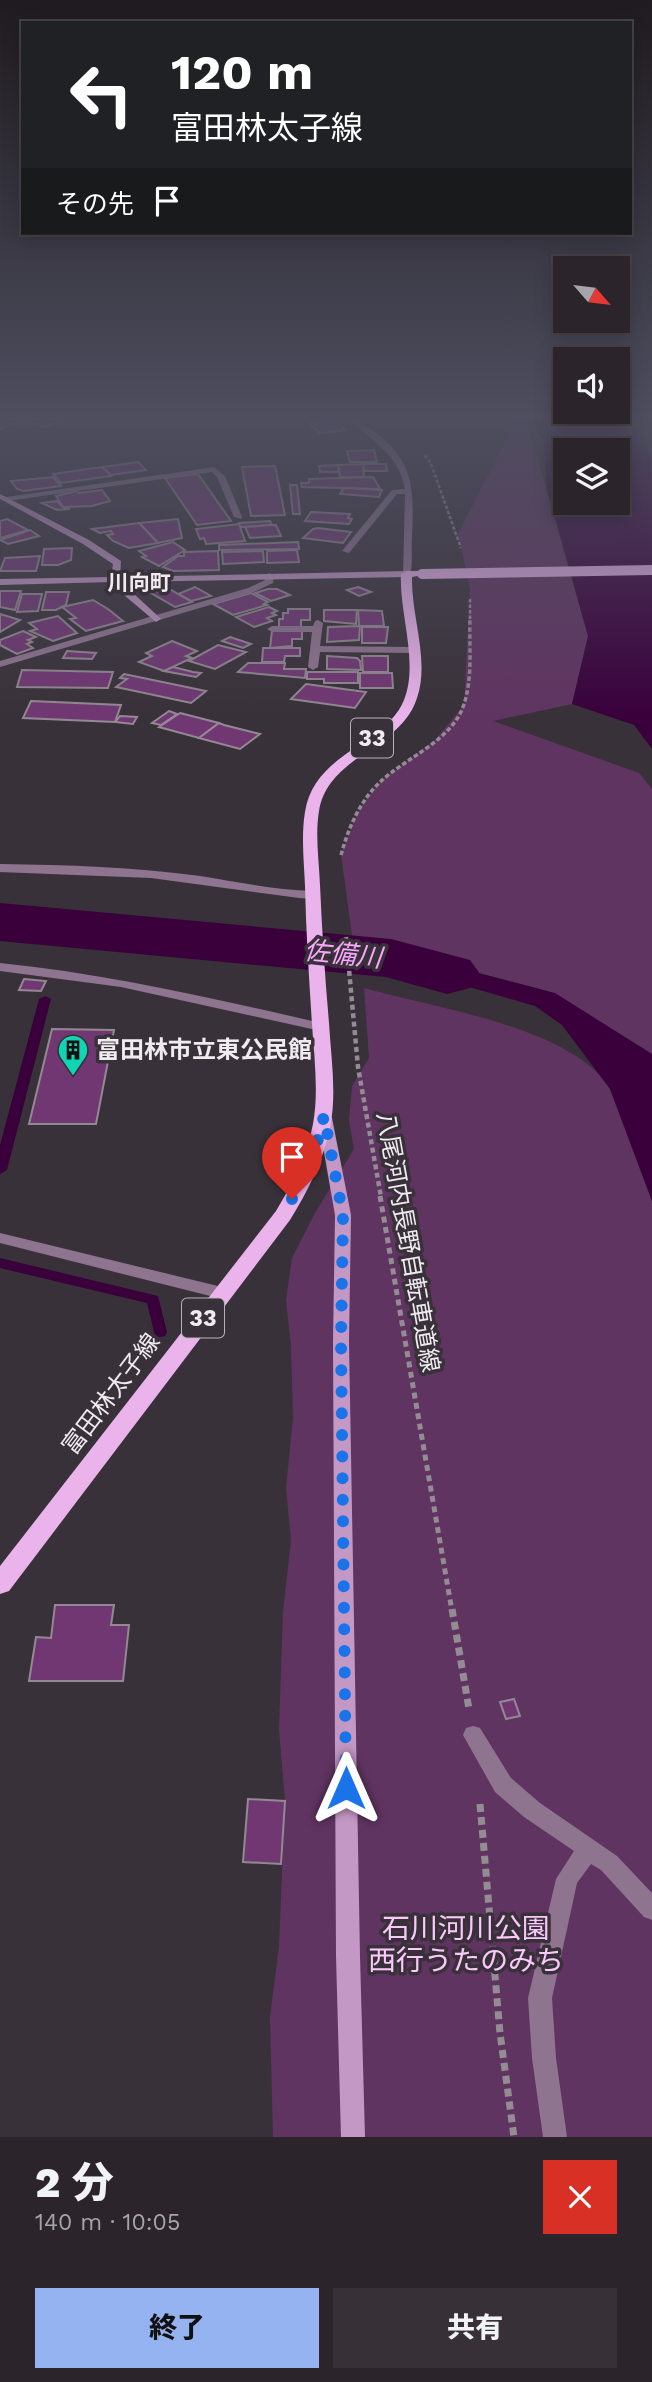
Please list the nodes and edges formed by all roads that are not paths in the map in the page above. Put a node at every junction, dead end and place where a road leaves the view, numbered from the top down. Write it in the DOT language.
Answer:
graph roads {
  1 [pos="42,519"];
  2 [pos="372,519"];
  3 [pos="410,519"];
  4 [pos="345,551"];
  5 [pos="652,570"];
  6 [pos="407,574"];
  7 [pos="270,576"];
  8 [pos="115,580"];
  9 [pos="0,582"];
  10 [pos="156,619"];
  11 [pos="272,629"];
  12 [pos="315,649"];
  13 [pos="412,650"];
  14 [pos="0,664"];
  15 [pos="313,667"];
  16 [pos="0,868"];
  17 [pos="313,903"];
  18 [pos="0,967"];
  19 [pos="320,1024"];
  20 [pos="324,1116"];
  21 [pos="0,1238"];
  22 [pos="222,1293"];
  23 [pos="0,1584"];
  24 [pos="473,1735"];
  25 [pos="589,1849"];
  26 [pos="652,1909"];
  27 [pos="353,2137"];
  28 [pos="555,2137"];
  1 -- 8 [label="street"];
  2 -- 4 [label="street"];
  3 -- 6 [label="street"];
  5 -- 6 [label="main road, bridge"];
  6 -- 7 [label="street"];
  6 -- 13 [label="main road, 富田林太子線 / 33"];
  7 -- 8 [label="street"];
  7 -- 10 [label="street"];
  8 -- 9 [label="street"];
  8 -- 10 [label="street"];
  10 -- 14 [label="street"];
  11 -- 12 [label="street"];
  12 -- 13 [label="street"];
  12 -- 15 [label="street"];
  13 -- 17 [label="main road, 富田林太子線 / 33"];
  16 -- 17 [label="street"];
  17 -- 19 [label="main road, 富田林太子線 / 33"];
  18 -- 19 [label="street"];
  19 -- 20 [label="main road, 富田林太子線 / 33"];
  20 -- 22 [label="main road, 富田林太子線 / 33"];
  20 -- 27 [label="street"];
  21 -- 22 [label="street"];
  22 -- 23 [label="main road, 富田林太子線 / 33"];
  24 -- 25 [label="street"];
  25 -- 26 [label="street"];
  25 -- 28 [label="street"];
}
